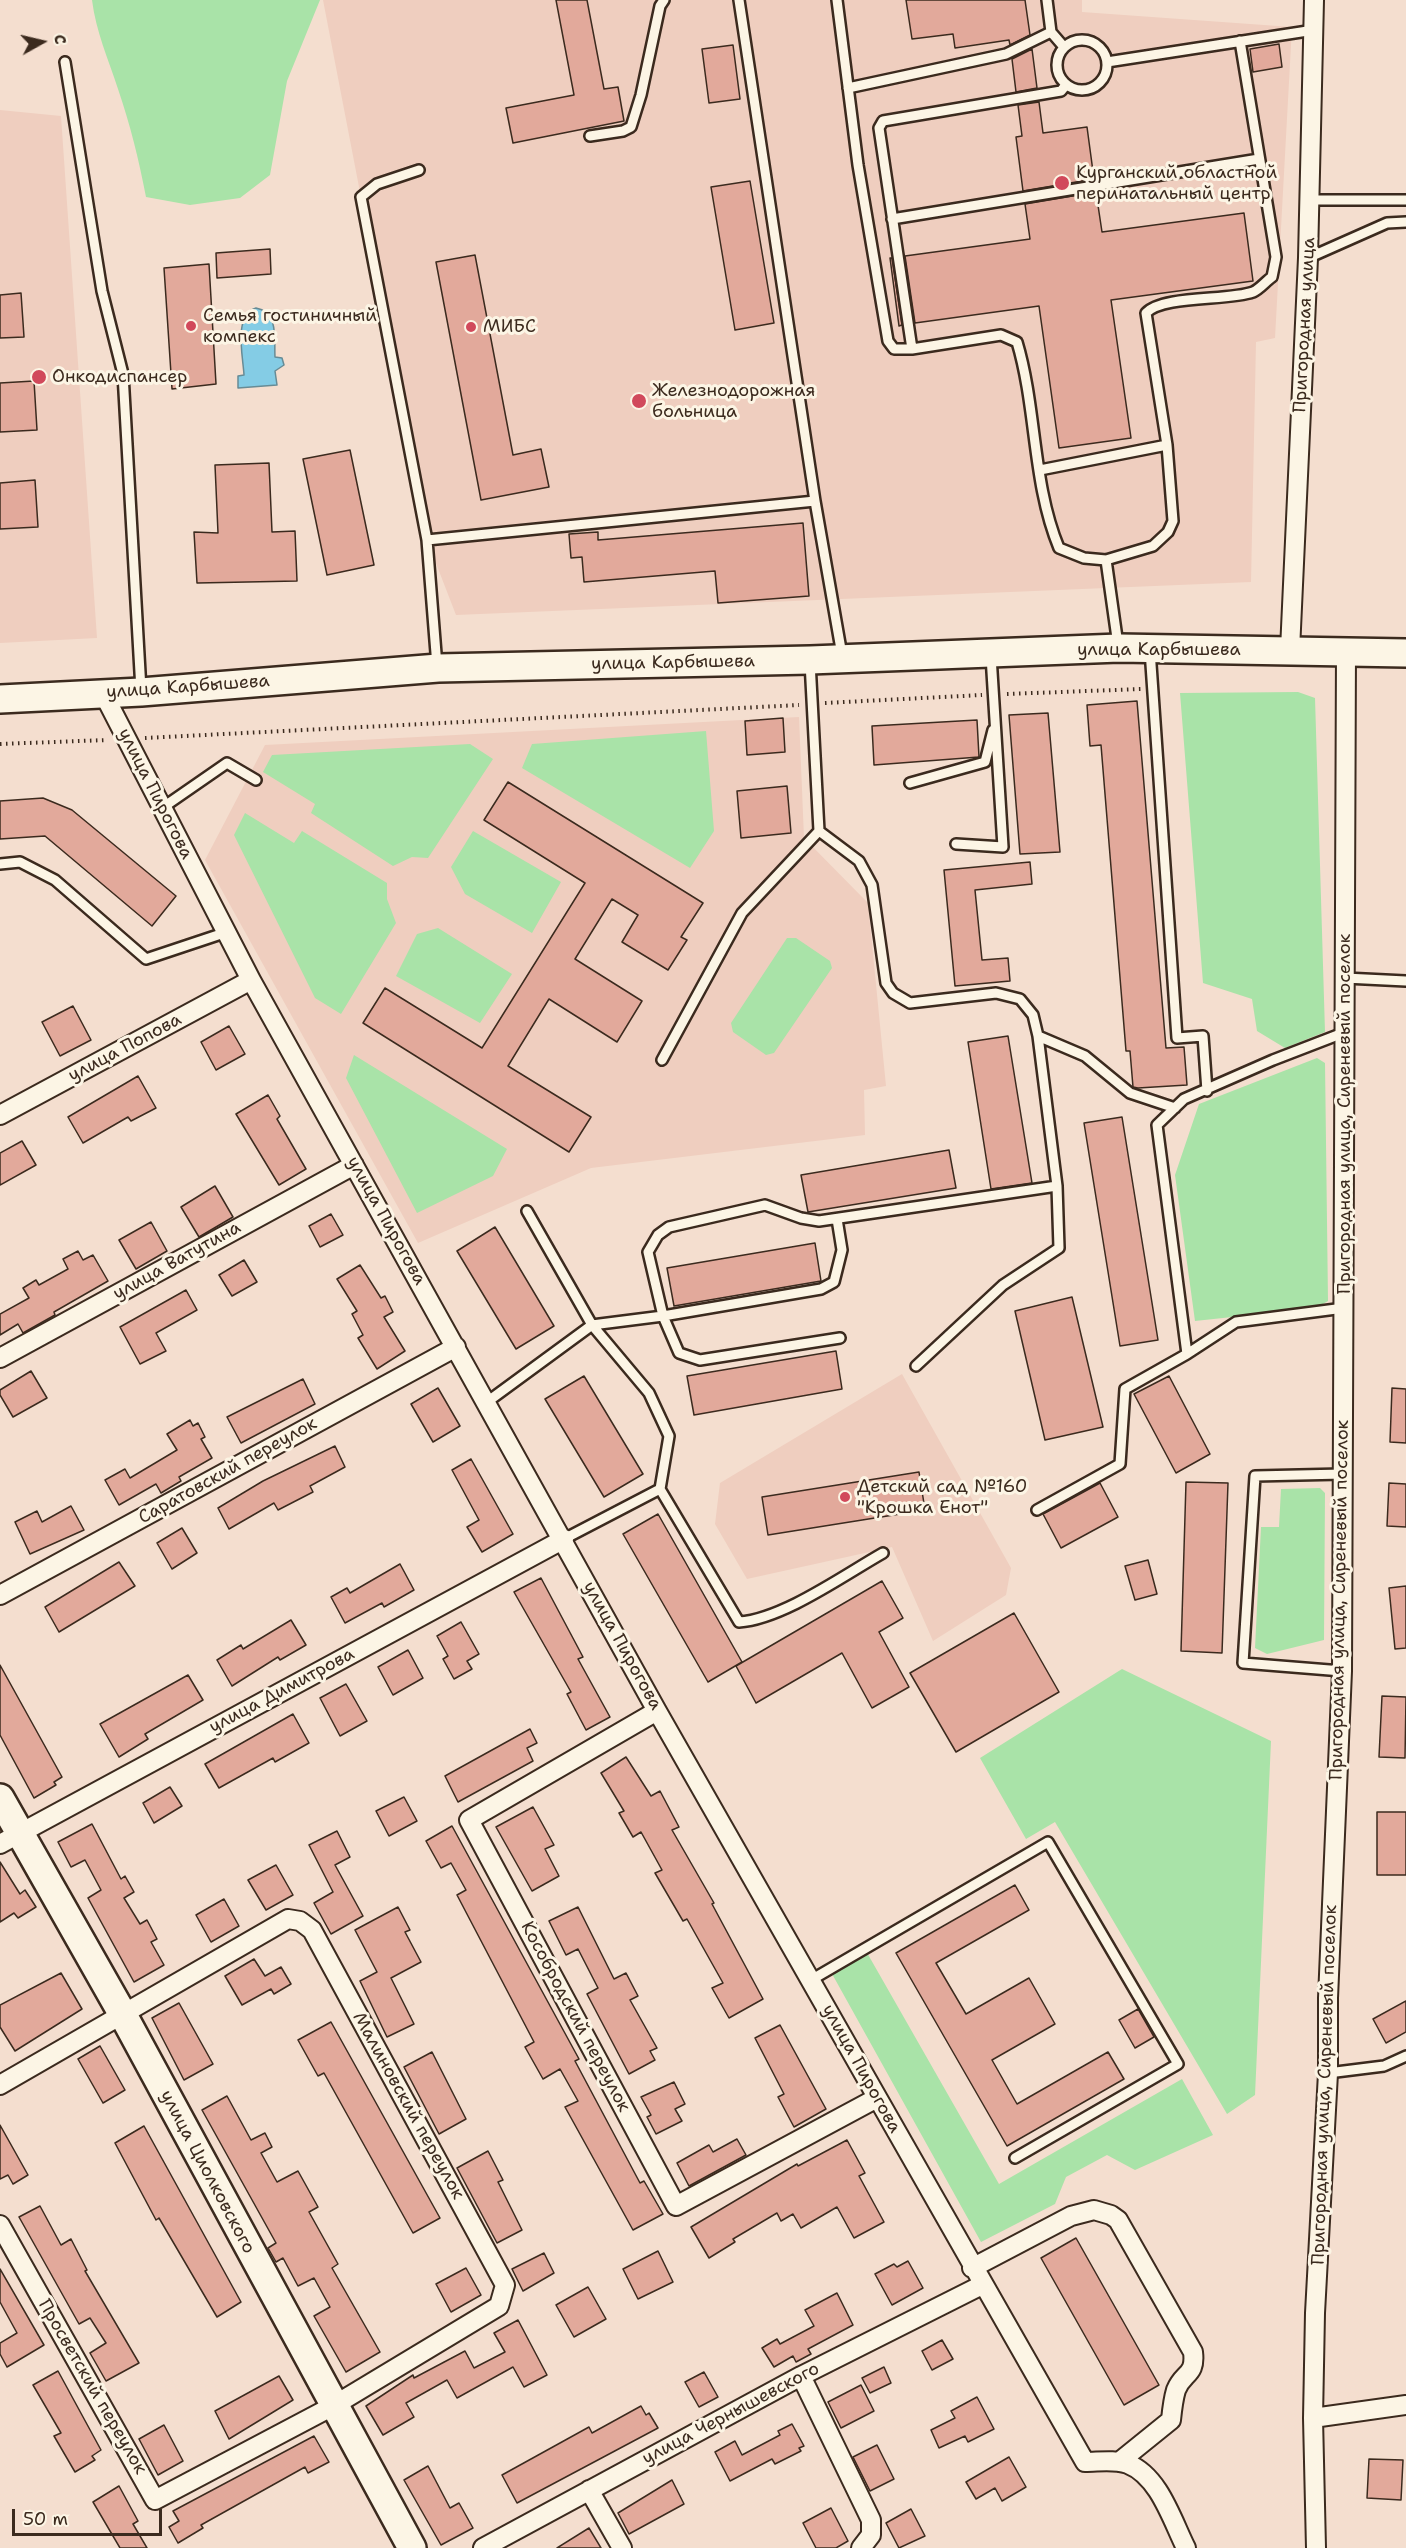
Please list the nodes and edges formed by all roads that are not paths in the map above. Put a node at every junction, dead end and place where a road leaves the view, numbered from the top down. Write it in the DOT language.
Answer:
graph roads {
  1 [pos="664,0"];
  2 [pos="739,0"];
  3 [pos="837,0"];
  4 [pos="1047,0"];
  5 [pos="1314,0"];
  6 [pos="1314,30"];
  7 [pos="1051,32"];
  8 [pos="1240,41"];
  9 [pos="1064,47"];
  10 [pos="65,62"];
  11 [pos="1107,62"];
  12 [pos="1066,85"];
  13 [pos="849,88"];
  14 [pos="590,136"];
  15 [pos="1259,159"];
  16 [pos="419,170"];
  17 [pos="1310,200"];
  18 [pos="1406,200"];
  19 [pos="891,219"];
  20 [pos="1406,222"];
  21 [pos="1308,258"];
  22 [pos="912,350"];
  23 [pos="1167,445"];
  24 [pos="1040,470"];
  25 [pos="815,501"];
  26 [pos="427,540"];
  27 [pos="1106,560"];
  28 [pos="1119,648"];
  29 [pos="1150,648"];
  30 [pos="1290,650"];
  31 [pos="1347,651"];
  32 [pos="1406,652"];
  33 [pos="991,654"];
  34 [pos="843,659"];
  35 [pos="810,660"];
  36 [pos="438,668"];
  37 [pos="141,692"];
  38 [pos="103,693"];
  39 [pos="0,699"];
  40 [pos="995,722"];
  41 [pos="256,780"];
  42 [pos="910,783"];
  43 [pos="162,808"];
  44 [pos="819,831"];
  45 [pos="956,844"];
  46 [pos="0,864"];
  47 [pos="227,932"];
  48 [pos="1345,978"];
  49 [pos="251,980"];
  50 [pos="1406,981"];
  51 [pos="1343,1033"];
  52 [pos="1038,1036"];
  53 [pos="663,1060"];
  54 [pos="1207,1091"];
  55 [pos="1175,1108"];
  56 [pos="0,1115"];
  57 [pos="354,1165"];
  58 [pos="1057,1186"];
  59 [pos="527,1211"];
  60 [pos="837,1219"];
  61 [pos="1344,1308"];
  62 [pos="663,1316"];
  63 [pos="592,1325"];
  64 [pos="840,1338"];
  65 [pos="456,1347"];
  66 [pos="1187,1354"];
  67 [pos="0,1358"];
  68 [pos="916,1366"];
  69 [pos="487,1402"];
  70 [pos="1343,1474"];
  71 [pos="660,1489"];
  72 [pos="1037,1510"];
  73 [pos="564,1539"];
  74 [pos="883,1553"];
  75 [pos="0,1595"];
  76 [pos="1342,1671"];
  77 [pos="657,1711"];
  78 [pos="0,1798"];
  79 [pos="10,1839"];
  80 [pos="811,1980"];
  81 [pos="122,2013"];
  82 [pos="1406,2056"];
  83 [pos="1328,2073"];
  84 [pos="0,2085"];
  85 [pos="877,2098"];
  86 [pos="1015,2158"];
  87 [pos="0,2225"];
  88 [pos="972,2268"];
  89 [pos="982,2285"];
  90 [pos="801,2376"];
  91 [pos="1406,2405"];
  92 [pos="333,2406"];
  93 [pos="1313,2418"];
  94 [pos="1119,2462"];
  95 [pos="589,2490"];
  96 [pos="412,2548"];
  97 [pos="483,2548"];
  98 [pos="622,2548"];
  99 [pos="861,2548"];
  100 [pos="1186,2548"];
  101 [pos="1316,2548"];
  1 -- 14 [label="lane"];
  2 -- 25 [label="lane"];
  3 -- 13 [label="lane"];
  4 -- 7 [label="lane"];
  5 -- 6 [label="street, Пригородная улица"];
  6 -- 8 [label="lane"];
  6 -- 17 [label="street, Пригородная улица"];
  7 -- 9 [label="lane"];
  7 -- 13 [label="lane"];
  8 -- 11 [label="lane"];
  8 -- 15 [label="lane"];
  9 -- 11 [label="lane"];
  9 -- 12 [label="lane"];
  10 -- 37 [label="lane"];
  11 -- 12 [label="lane"];
  12 -- 19 [label="lane"];
  13 -- 22 [label="lane"];
  15 -- 19 [label="lane"];
  15 -- 23 [label="lane"];
  16 -- 26 [label="lane"];
  17 -- 18 [label="lane"];
  17 -- 21 [label="street, Пригородная улица"];
  19 -- 22 [label="lane"];
  20 -- 21 [label="lane"];
  21 -- 30 [label="street, Пригородная улица"];
  22 -- 24 [label="lane"];
  23 -- 24 [label="lane"];
  23 -- 27 [label="lane"];
  24 -- 27 [label="lane"];
  25 -- 26 [label="lane"];
  25 -- 34 [label="lane"];
  26 -- 36 [label="lane"];
  27 -- 28 [label="lane"];
  28 -- 29 [label="main road, улица Карбышева"];
  28 -- 33 [label="main road, улица Карбышева"];
  29 -- 30 [label="main road, улица Карбышева"];
  29 -- 54 [label="lane"];
  30 -- 31 [label="main road, улица Карбышева"];
  31 -- 32 [label="main road, улица Карбышева"];
  31 -- 48 [label="street, Пригородная улица, Сиреневый поселок"];
  33 -- 34 [label="main road, улица Карбышева"];
  33 -- 40 [label="lane"];
  34 -- 35 [label="main road, улица Карбышева"];
  35 -- 36 [label="main road, улица Карбышева"];
  35 -- 44 [label="lane"];
  36 -- 37 [label="main road, улица Карбышева"];
  37 -- 38 [label="main road, улица Карбышева"];
  38 -- 39 [label="main road, улица Карбышева"];
  38 -- 43 [label="street, улица Пирогова"];
  40 -- 42 [label="lane"];
  40 -- 45 [label="lane"];
  41 -- 43 [label="lane"];
  43 -- 47 [label="street, улица Пирогова"];
  44 -- 52 [label="lane"];
  44 -- 53 [label="lane"];
  46 -- 47 [label="lane"];
  47 -- 49 [label="street, улица Пирогова"];
  48 -- 50 [label="lane"];
  48 -- 51 [label="street, Пригородная улица, Сиреневый поселок"];
  49 -- 56 [label="street, улица Попова"];
  49 -- 57 [label="street, улица Пирогова"];
  51 -- 54 [label="lane"];
  51 -- 61 [label="street, Пригородная улица, Сиреневый поселок"];
  52 -- 55 [label="lane"];
  52 -- 58 [label="lane"];
  54 -- 55 [label="lane"];
  55 -- 66 [label="lane"];
  57 -- 65 [label="street, улица Пирогова"];
  57 -- 67 [label="street, улица Ватутина"];
  58 -- 60 [label="lane"];
  58 -- 68 [label="lane"];
  59 -- 63 [label="lane"];
  60 -- 62 [label="lane"];
  60 -- 62 [label="lane"];
  61 -- 66 [label="lane"];
  61 -- 70 [label="street, Пригородная улица, Сиреневый поселок"];
  62 -- 63 [label="lane"];
  62 -- 64 [label="lane"];
  63 -- 69 [label="lane"];
  63 -- 71 [label="lane"];
  65 -- 69 [label="street, улица Пирогова"];
  65 -- 75 [label="street, Саратовский переулок"];
  66 -- 72 [label="lane"];
  69 -- 73 [label="street, улица Пирогова"];
  70 -- 76 [label="street, Пригородная улица, Сиреневый поселок"];
  70 -- 76 [label="lane"];
  71 -- 73 [label="lane"];
  71 -- 74 [label="lane"];
  73 -- 77 [label="street, улица Пирогова"];
  73 -- 79 [label="street, улица Димитрова"];
  76 -- 83 [label="street, Пригородная улица, Сиреневый поселок"];
  77 -- 80 [label="street, улица Пирогова"];
  77 -- 85 [label="street, Кособродский переулок"];
  78 -- 79 [label="main road, улица Циолковского"];
  79 -- 81 [label="main road, улица Циолковского"];
  80 -- 85 [label="street, улица Пирогова"];
  80 -- 86 [label="lane"];
  81 -- 84 [label="street"];
  81 -- 92 [label="main road, улица Циолковского"];
  81 -- 92 [label="street, Малиновский переулок"];
  82 -- 83 [label="lane"];
  83 -- 93 [label="street, Пригородная улица, Сиреневый поселок"];
  85 -- 88 [label="street, улица Пирогова"];
  87 -- 92 [label="street, Просветский переулок"];
  88 -- 89 [label="street, улица Пирогова"];
  88 -- 94 [label="street"];
  89 -- 90 [label="street, улица Чернышевского"];
  89 -- 94 [label="street, улица Пирогова"];
  90 -- 95 [label="street, улица Чернышевского"];
  90 -- 99 [label="street"];
  91 -- 93 [label="street"];
  92 -- 96 [label="main road, улица Циолковского"];
  93 -- 101 [label="street, Пригородная улица, Сиреневый поселок"];
  94 -- 100 [label="street, улица Пирогова"];
  95 -- 97 [label="street, улица Чернышевского"];
  95 -- 98 [label="street"];
}
